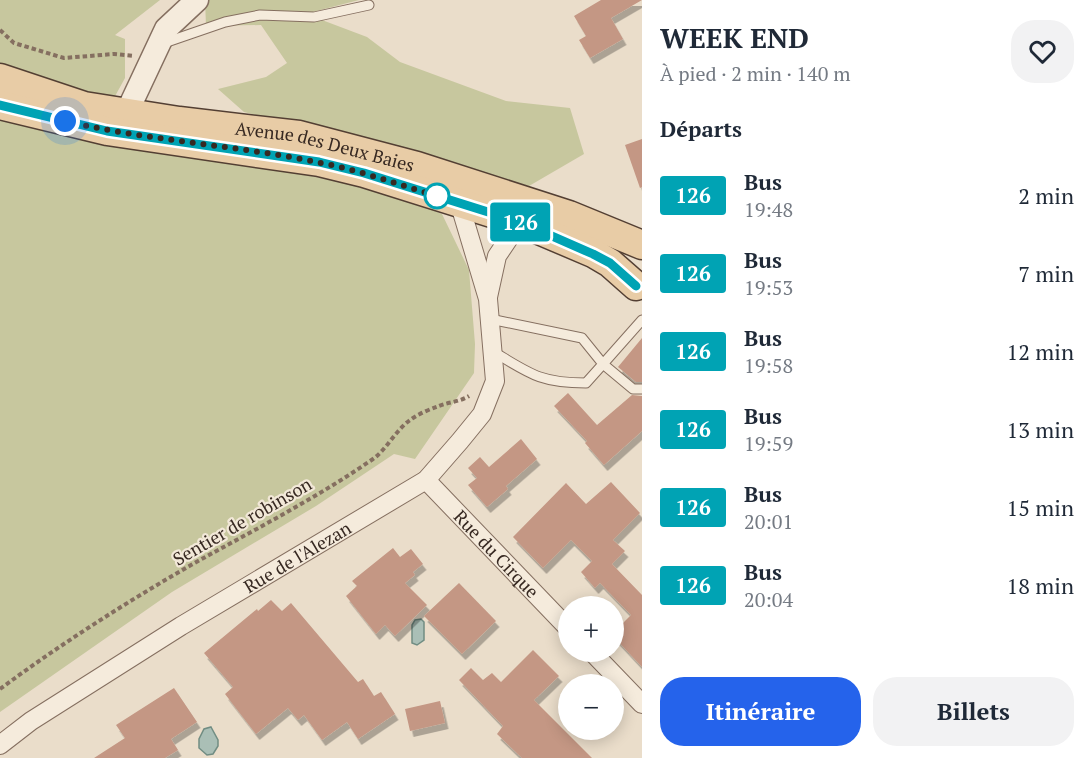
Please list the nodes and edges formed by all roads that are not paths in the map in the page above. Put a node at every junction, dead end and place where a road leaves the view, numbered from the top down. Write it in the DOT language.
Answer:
graph roads {
  1 [pos="197,0"];
  2 [pos="369,5"];
  3 [pos="155,52"];
  4 [pos="0,78"];
  5 [pos="0,105"];
  6 [pos="127,112"];
  7 [pos="459,202"];
  8 [pos="520,222"];
  9 [pos="642,245"];
  10 [pos="640,286"];
  11 [pos="488,299"];
  12 [pos="490,319"];
  13 [pos="642,320"];
  14 [pos="494,352"];
  15 [pos="603,364"];
  16 [pos="642,389"];
  17 [pos="426,480"];
  18 [pos="558,618"];
  19 [pos="602,662"];
  20 [pos="642,704"];
  21 [pos="0,745"];
  1 -- 3 [label="street"];
  2 -- 3 [label="lane"];
  3 -- 6 [label="street"];
  4 -- 6 [label="main road, Avenue des Deux Baies"];
  5 -- 7 [label="main road, Avenue des Deux Baies"];
  6 -- 9 [label="main road, Avenue des Deux Baies"];
  7 -- 8 [label="main road, Avenue des Deux Baies"];
  7 -- 11 [label="street, Rue de l'Alezan"];
  8 -- 10 [label="main road, Avenue des Deux Baies"];
  8 -- 11 [label="street, Rue de l'Alezan"];
  11 -- 12 [label="street, Rue de l'Alezan"];
  12 -- 14 [label="street, Rue de l'Alezan"];
  12 -- 15 [label="lane"];
  13 -- 15 [label="lane"];
  14 -- 15 [label="lane"];
  14 -- 17 [label="street, Rue de l'Alezan"];
  15 -- 16 [label="lane"];
  17 -- 18 [label="street, Rue du Cirque"];
  17 -- 21 [label="street, Rue de l'Alezan"];
  19 -- 20 [label="street"];
}
